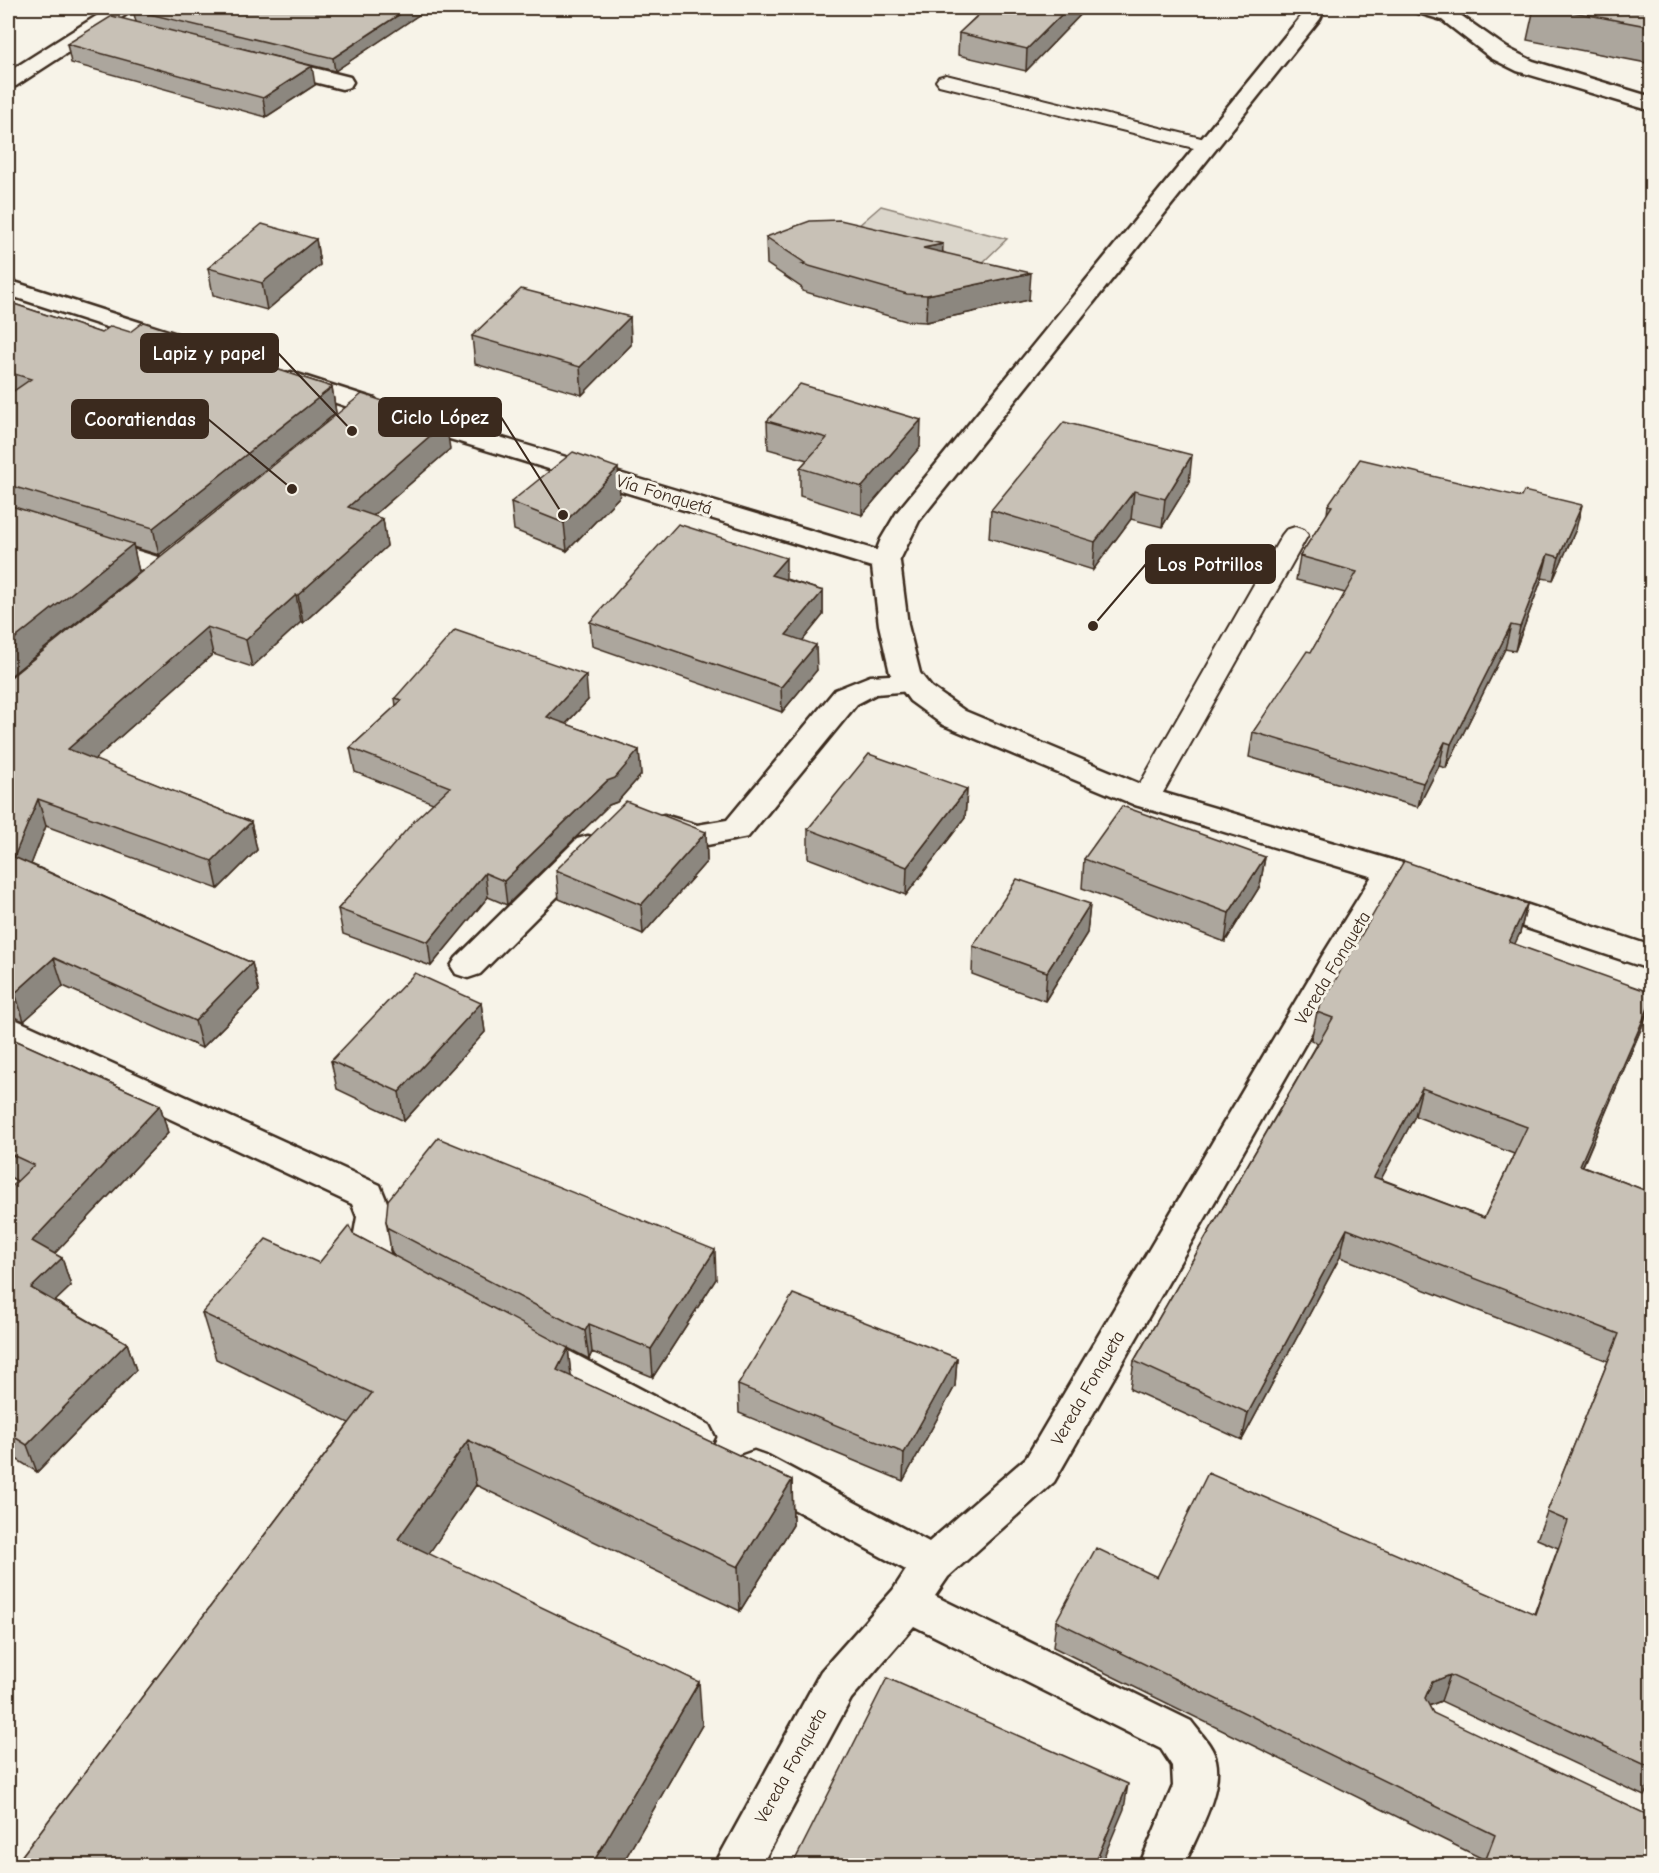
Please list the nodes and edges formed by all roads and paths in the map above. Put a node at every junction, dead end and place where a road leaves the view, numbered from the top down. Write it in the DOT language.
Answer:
graph roads {
  1 [pos="1315,8"];
  2 [pos="1422,8"];
  3 [pos="123,18"];
  4 [pos="250,59"];
  5 [pos="8,81"];
  6 [pos="946,81"];
  7 [pos="342,82"];
  8 [pos="1652,104"];
  9 [pos="1206,145"];
  10 [pos="8,287"];
  11 [pos="198,350"];
  12 [pos="266,372"];
  13 [pos="366,405"];
  14 [pos="339,427"];
  15 [pos="8,519"];
  16 [pos="1296,535"];
  17 [pos="886,562"];
  18 [pos="136,591"];
  19 [pos="910,683"];
  20 [pos="1146,798"];
  21 [pos="1391,871"];
  22 [pos="1652,958"];
  23 [pos="468,966"];
  24 [pos="8,1029"];
  25 [pos="419,1290"];
  26 [pos="503,1335"];
  27 [pos="933,1564"];
  28 [pos="908,1603"];
  29 [pos="736,1866"];
  30 [pos="1161,1866"];
  1 -- 9 [label="street"];
  2 -- 8 [label="street"];
  3 -- 5 [label="street"];
  4 -- 7 [label="street"];
  6 -- 9 [label="lane"];
  9 -- 17 [label="street"];
  10 -- 11 [label="street"];
  12 -- 13 [label="street, Vía Fonquetá"];
  13 -- 14 [label="street"];
  13 -- 17 [label="street, Vía Fonquetá"];
  15 -- 18 [label="street"];
  16 -- 20 [label="lane"];
  17 -- 19 [label="street"];
  19 -- 20 [label="street"];
  19 -- 23 [label="street"];
  20 -- 21 [label="street"];
  21 -- 22 [label="street"];
  21 -- 27 [label="street, Vereda Fonqueta"];
  24 -- 25 [label="street"];
  26 -- 27 [label="street"];
  27 -- 28 [label="street, Vereda Fonqueta"];
  28 -- 29 [label="street, Vereda Fonqueta"];
  28 -- 30 [label="street"];
}
